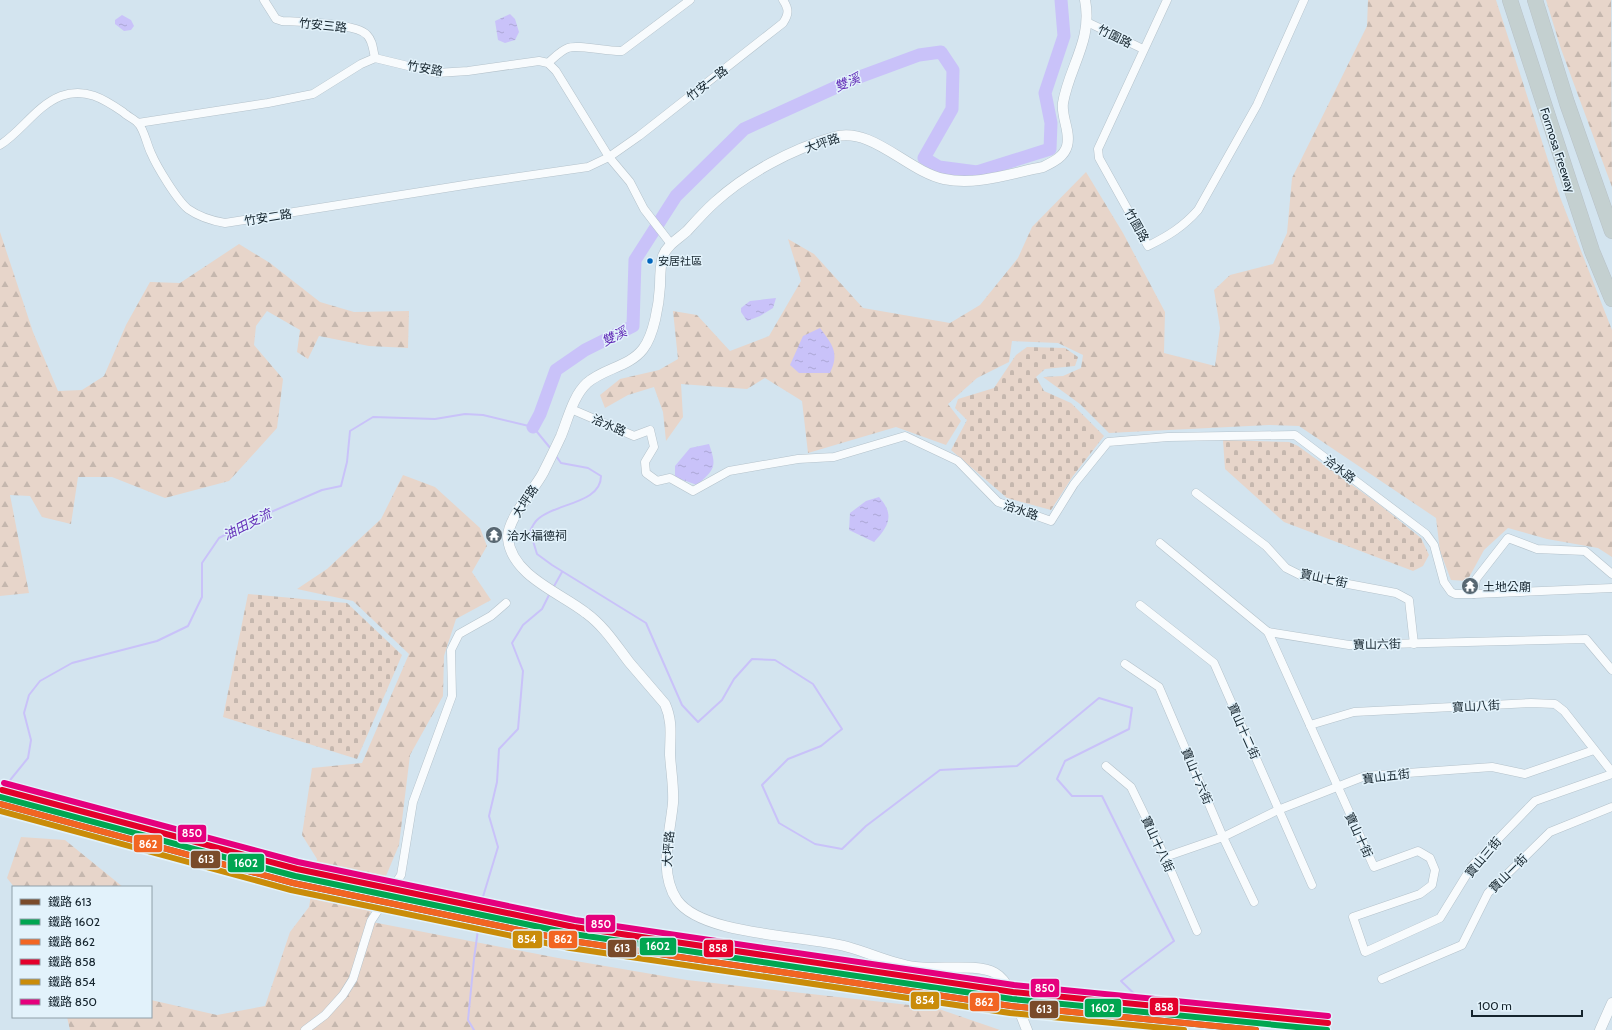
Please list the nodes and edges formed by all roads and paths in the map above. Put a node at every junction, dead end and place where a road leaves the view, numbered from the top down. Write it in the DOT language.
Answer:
graph roads {
  1 [pos="264,0"];
  2 [pos="690,0"];
  3 [pos="783,0"];
  4 [pos="1085,0"];
  5 [pos="1167,0"];
  6 [pos="1304,0"];
  7 [pos="1510,0"];
  8 [pos="1535,0"];
  9 [pos="1087,22"];
  10 [pos="1143,49"];
  11 [pos="375,58"];
  12 [pos="548,63"];
  13 [pos="138,123"];
  14 [pos="0,145"];
  15 [pos="609,157"];
  16 [pos="1612,231"];
  17 [pos="672,244"];
  18 [pos="1612,299"];
  19 [pos="571,409"];
  20 [pos="1196,493"];
  21 [pos="1160,543"];
  22 [pos="1612,574"];
  23 [pos="1612,588"];
  24 [pos="1474,594"];
  25 [pos="506,603"];
  26 [pos="1140,605"];
  27 [pos="1268,632"];
  28 [pos="1414,644"];
  29 [pos="1125,664"];
  30 [pos="1612,670"];
  31 [pos="1310,725"];
  32 [pos="1594,750"];
  33 [pos="1106,766"];
  34 [pos="1612,773"];
  35 [pos="1337,787"];
  36 [pos="1612,808"];
  37 [pos="1278,810"];
  38 [pos="1223,837"];
  39 [pos="1165,857"];
  40 [pos="1312,885"];
  41 [pos="1254,902"];
  42 [pos="1197,931"];
  43 [pos="1365,952"];
  44 [pos="1382,979"];
  45 [pos="1612,1003"];
  46 [pos="305,1030"];
  47 [pos="1026,1030"];
  48 [pos="1600,1030"];
  1 -- 11 [label="street, 竹安三路"];
  2 -- 12 [label="street"];
  3 -- 15 [label="street, 竹安一路"];
  4 -- 9 [label="street, 大坪路"];
  5 -- 10 [label="street, 竹園路"];
  6 -- 10 [label="street, 竹園路"];
  7 -- 18 [label="highway, Formosa Freeway"];
  8 -- 16 [label="highway, Formosa Freeway"];
  9 -- 10 [label="street, 竹圍路"];
  9 -- 17 [label="street, 大坪路"];
  11 -- 12 [label="street, 竹安路"];
  11 -- 13 [label="street"];
  12 -- 15 [label="street"];
  13 -- 14 [label="street"];
  13 -- 15 [label="street, 竹安二路"];
  15 -- 17 [label="street"];
  17 -- 19 [label="street, 大坪路"];
  19 -- 24 [label="street, 洽水路"];
  19 -- 47 [label="street, 大坪路"];
  20 -- 28 [label="street, 寶山七街"];
  21 -- 27 [label="street"];
  22 -- 24 [label="street"];
  23 -- 24 [label="street, 洽水路"];
  25 -- 46 [label="street"];
  26 -- 37 [label="street, 寶山十二街"];
  27 -- 28 [label="street, 寶山六街"];
  27 -- 31 [label="street, 寶山十街"];
  28 -- 30 [label="street, 寶山六街"];
  29 -- 38 [label="street, 寶山十六街"];
  31 -- 32 [label="street, 寶山八街"];
  31 -- 35 [label="street, 寶山十街"];
  32 -- 34 [label="street, 寶山八街"];
  32 -- 35 [label="street, 寶山五街"];
  33 -- 39 [label="street, 寶山十八街"];
  34 -- 43 [label="street, 寶山三街"];
  35 -- 37 [label="street, 寶山五街"];
  35 -- 43 [label="street, 寶山十街"];
  36 -- 44 [label="street, 寶山一街"];
  37 -- 38 [label="street, 寶山五街"];
  37 -- 40 [label="street, 寶山十二街"];
  38 -- 39 [label="street, 寶山五街"];
  38 -- 41 [label="street, 寶山十六街"];
  39 -- 42 [label="street, 寶山十八街"];
  45 -- 48 [label="street"];
}
